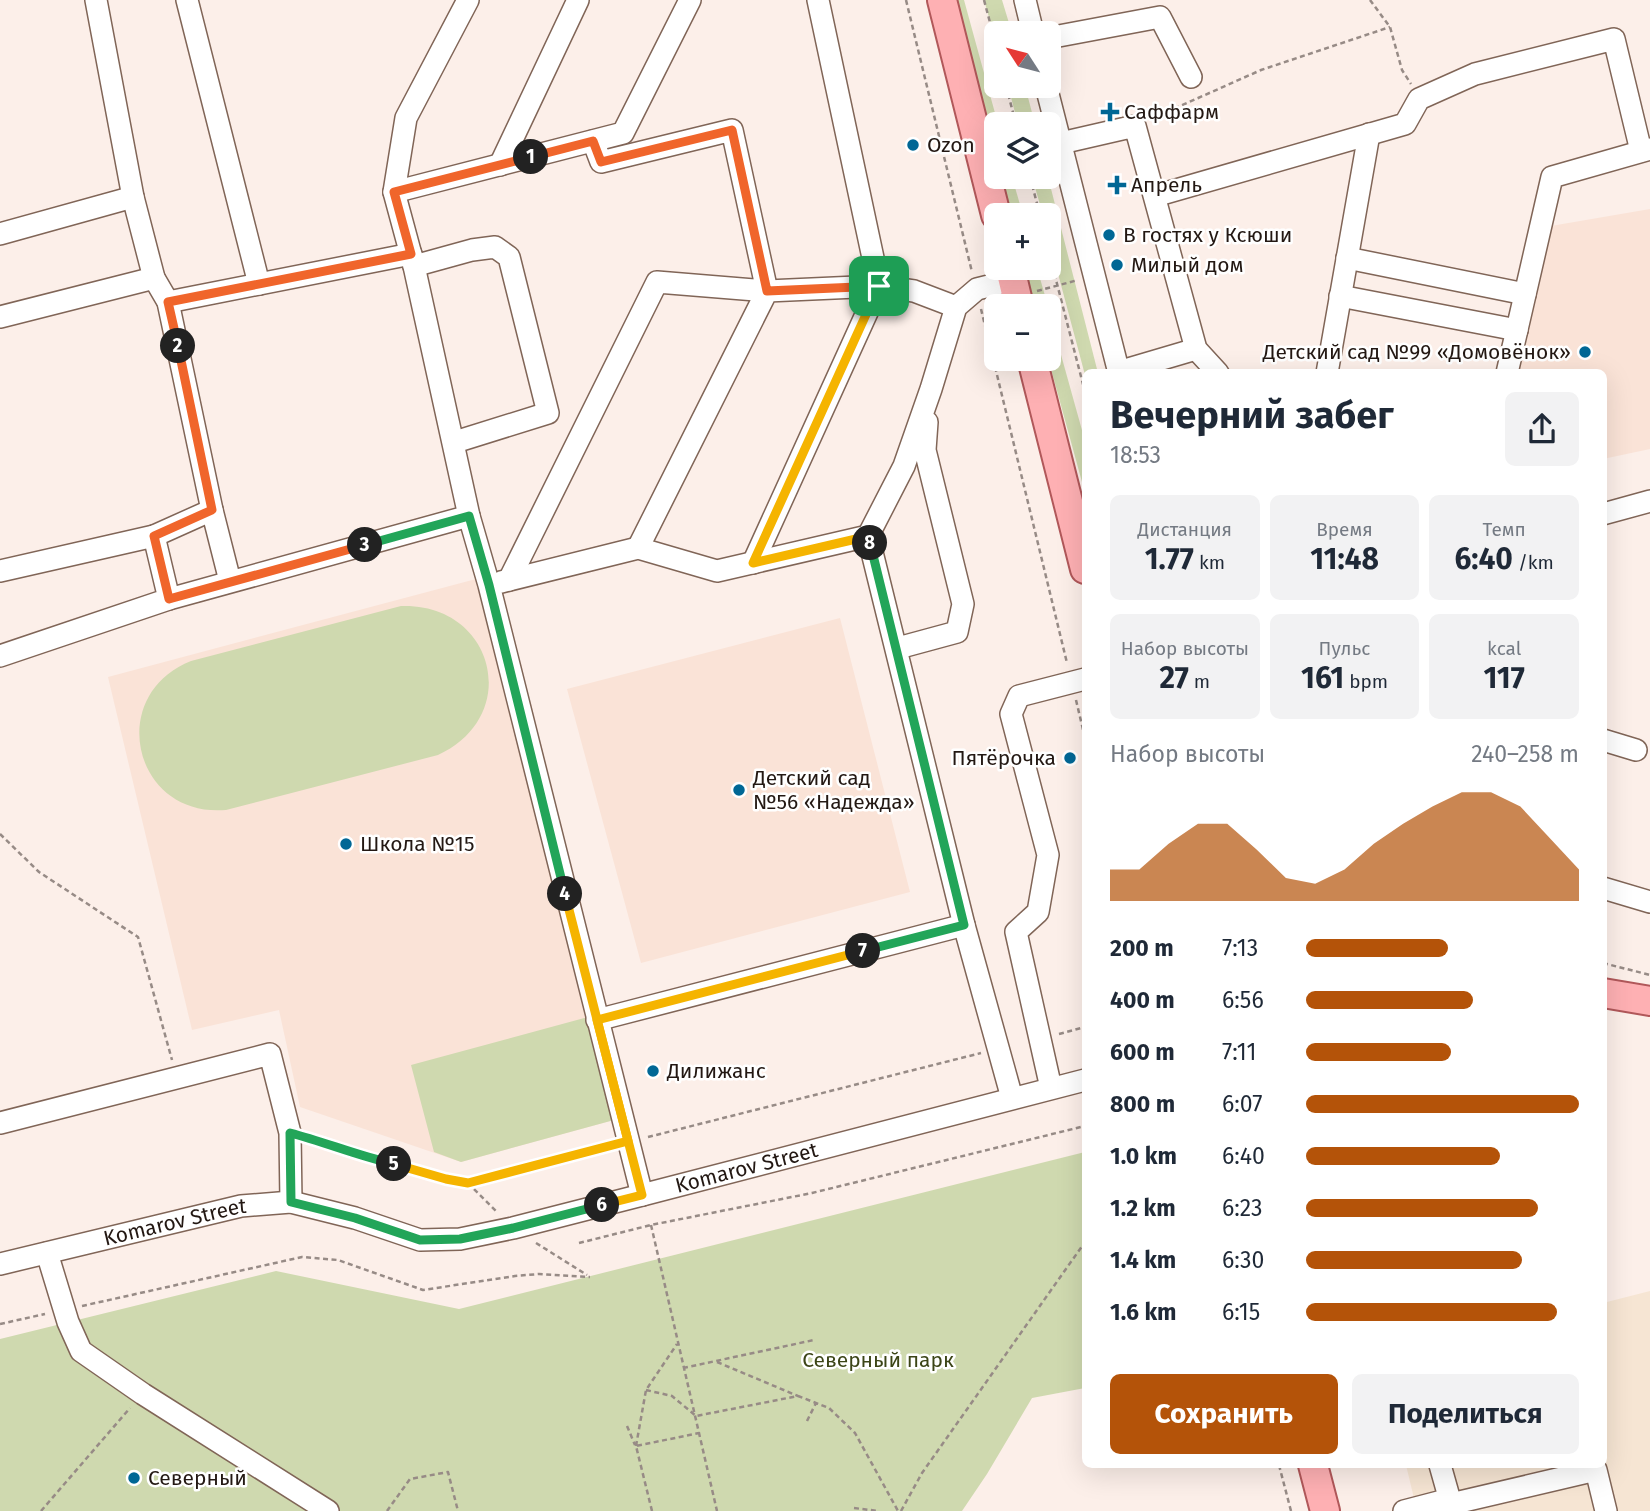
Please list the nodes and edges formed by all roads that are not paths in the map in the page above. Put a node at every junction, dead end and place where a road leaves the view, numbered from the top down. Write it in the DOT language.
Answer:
graph roads {
  1 [pos="96,0"];
  2 [pos="187,0"];
  3 [pos="468,0"];
  4 [pos="578,0"];
  5 [pos="690,0"];
  6 [pos="818,0"];
  7 [pos="942,0"];
  8 [pos="1025,0"];
  9 [pos="1030,21"];
  10 [pos="1061,36"];
  11 [pos="1191,77"];
  12 [pos="1369,134"];
  13 [pos="593,141"];
  14 [pos="1061,144"];
  15 [pos="1646,150"];
  16 [pos="500,165"];
  17 [pos="394,192"];
  18 [pos="1155,196"];
  19 [pos="133,197"];
  20 [pos="993,203"];
  21 [pos="0,234"];
  22 [pos="1347,258"];
  23 [pos="412,260"];
  24 [pos="154,278"];
  25 [pos="259,284"];
  26 [pos="879,286"];
  27 [pos="1015,288"];
  28 [pos="767,291"];
  29 [pos="1525,294"];
  30 [pos="1340,296"];
  31 [pos="168,302"];
  32 [pos="956,307"];
  33 [pos="0,317"];
  34 [pos="1517,330"];
  35 [pos="1196,349"];
  36 [pos="1118,369"];
  37 [pos="1132,369"];
  38 [pos="1214,369"];
  39 [pos="1328,369"];
  40 [pos="1508,369"];
  41 [pos="1035,371"];
  42 [pos="931,389"];
  43 [pos="455,442"];
  44 [pos="1650,500"];
  45 [pos="212,510"];
  46 [pos="1607,513"];
  47 [pos="469,516"];
  48 [pos="154,536"];
  49 [pos="869,536"];
  50 [pos="638,548"];
  51 [pos="1082,557"];
  52 [pos="753,563"];
  53 [pos="0,571"];
  54 [pos="230,582"];
  55 [pos="499,583"];
  56 [pos="169,599"];
  57 [pos="898,648"];
  58 [pos="0,656"];
  59 [pos="1078,681"];
  60 [pos="1607,741"];
  61 [pos="1636,750"];
  62 [pos="1607,889"];
  63 [pos="1650,902"];
  64 [pos="964,925"];
  65 [pos="1607,994"];
  66 [pos="1650,1001"];
  67 [pos="597,1020"];
  68 [pos="1082,1081"];
  69 [pos="1051,1088"];
  70 [pos="1012,1098"];
  71 [pos="0,1123"];
  72 [pos="642,1195"];
  73 [pos="291,1202"];
  74 [pos="47,1253"];
  75 [pos="0,1264"];
  76 [pos="1314,1468"];
  77 [pos="1441,1468"];
  78 [pos="1451,1505"];
  79 [pos="328,1511"];
  80 [pos="1325,1511"];
  81 [pos="1404,1511"];
  82 [pos="1606,1511"];
  1 -- 19 [label="street"];
  2 -- 25 [label="street"];
  3 -- 17 [label="street"];
  4 -- 16 [label="street"];
  5 -- 13 [label="street"];
  6 -- 26 [label="street"];
  7 -- 20 [label="main road"];
  8 -- 9 [label="street"];
  10 -- 11 [label="street"];
  12 -- 15 [label="street"];
  12 -- 18 [label="street"];
  12 -- 22 [label="street"];
  13 -- 16 [label="street"];
  13 -- 28 [label="street"];
  14 -- 18 [label="street"];
  14 -- 36 [label="street"];
  15 -- 29 [label="street"];
  16 -- 17 [label="street"];
  17 -- 23 [label="street"];
  18 -- 35 [label="street"];
  19 -- 21 [label="street"];
  19 -- 24 [label="street"];
  22 -- 29 [label="street"];
  22 -- 30 [label="street"];
  23 -- 25 [label="street"];
  23 -- 43 [label="street"];
  23 -- 43 [label="street"];
  24 -- 31 [label="street"];
  24 -- 33 [label="street"];
  25 -- 31 [label="street"];
  26 -- 28 [label="street"];
  26 -- 32 [label="street"];
  26 -- 52 [label="street"];
  27 -- 32 [label="street"];
  28 -- 50 [label="street"];
  28 -- 55 [label="street"];
  29 -- 34 [label="street"];
  30 -- 34 [label="street"];
  30 -- 39 [label="street"];
  31 -- 45 [label="street"];
  32 -- 42 [label="street"];
  34 -- 40 [label="street"];
  35 -- 37 [label="street"];
  35 -- 38 [label="street"];
  41 -- 51 [label="main road"];
  42 -- 49 [label="street"];
  42 -- 57 [label="street"];
  43 -- 47 [label="street"];
  44 -- 46 [label="street"];
  45 -- 48 [label="street"];
  45 -- 54 [label="street"];
  47 -- 54 [label="street"];
  47 -- 55 [label="street"];
  48 -- 53 [label="street"];
  48 -- 56 [label="street"];
  49 -- 52 [label="street"];
  49 -- 57 [label="street"];
  50 -- 52 [label="street"];
  50 -- 55 [label="street"];
  54 -- 56 [label="street"];
  55 -- 67 [label="street"];
  56 -- 58 [label="street"];
  57 -- 64 [label="street"];
  59 -- 69 [label="street"];
  60 -- 61 [label="street"];
  62 -- 63 [label="street"];
  64 -- 67 [label="street"];
  64 -- 70 [label="street"];
  65 -- 66 [label="main road"];
  67 -- 72 [label="street"];
  68 -- 69 [label="street, Komarov Street"];
  69 -- 70 [label="street, Komarov Street"];
  70 -- 72 [label="street, Komarov Street"];
  71 -- 73 [label="street"];
  72 -- 73 [label="street, Komarov Street"];
  73 -- 74 [label="street, Komarov Street"];
  74 -- 75 [label="street, Komarov Street"];
  74 -- 79 [label="street"];
  76 -- 80 [label="main road"];
  77 -- 78 [label="street"];
  78 -- 81 [label="street"];
  78 -- 82 [label="street"];
}
